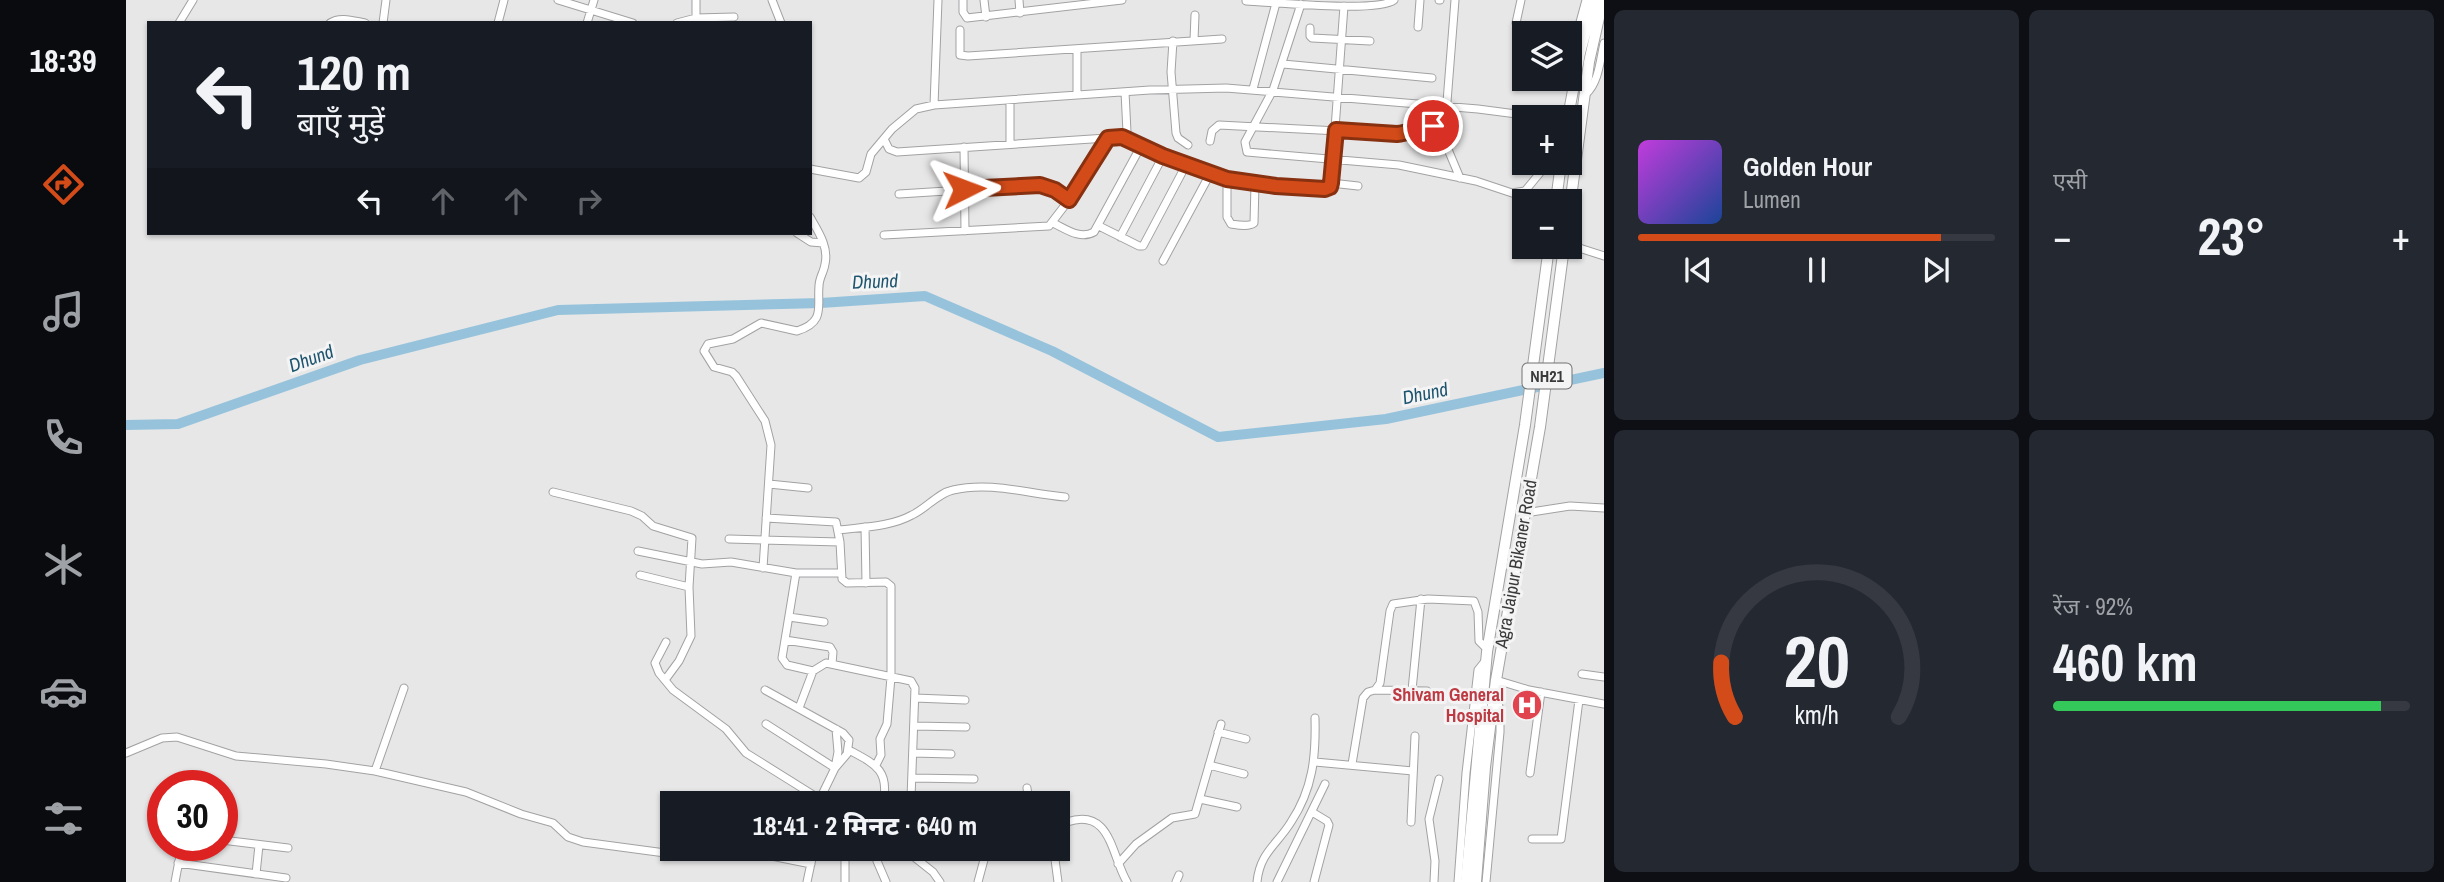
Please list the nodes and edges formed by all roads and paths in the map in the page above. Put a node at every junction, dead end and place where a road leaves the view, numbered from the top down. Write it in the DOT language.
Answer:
graph roads {
  1 [pos="192,0"];
  2 [pos="386,0"];
  3 [pos="504,0"];
  4 [pos="558,0"];
  5 [pos="594,0"];
  6 [pos="696,0"];
  7 [pos="772,0"];
  8 [pos="938,0"];
  9 [pos="963,0"];
  10 [pos="984,0"];
  11 [pos="1020,0"];
  12 [pos="1122,0"];
  13 [pos="1394,0"];
  14 [pos="1420,0"];
  15 [pos="1455,0"];
  16 [pos="1521,0"];
  17 [pos="1586,0"];
  18 [pos="1594,0"];
  19 [pos="1603,0"];
  20 [pos="1246,1"];
  21 [pos="1091,2"];
  22 [pos="1276,3"];
  23 [pos="1301,4"];
  24 [pos="1344,6"];
  25 [pos="591,9"];
  26 [pos="1020,13"];
  27 [pos="1195,15"];
  28 [pos="734,17"];
  29 [pos="986,17"];
  30 [pos="696,20"];
  31 [pos="181,21"];
  32 [pos="332,21"];
  33 [pos="354,21"];
  34 [pos="383,21"];
  35 [pos="499,21"];
  36 [pos="588,21"];
  37 [pos="627,21"];
  38 [pos="780,21"];
  39 [pos="1516,21"];
  40 [pos="1580,21"];
  41 [pos="1418,27"];
  42 [pos="1310,28"];
  43 [pos="960,30"];
  44 [pos="1222,39"];
  45 [pos="1341,39"];
  46 [pos="1194,40"];
  47 [pos="1172,41"];
  48 [pos="1370,41"];
  49 [pos="1604,43"];
  50 [pos="1077,49"];
  51 [pos="1283,64"];
  52 [pos="1340,71"];
  53 [pos="1601,71"];
  54 [pos="1432,78"];
  55 [pos="1173,89"];
  56 [pos="1253,89"];
  57 [pos="1272,90"];
  58 [pos="1569,91"];
  59 [pos="1125,92"];
  60 [pos="1077,95"];
  61 [pos="1584,95"];
  62 [pos="1338,99"];
  63 [pos="1010,100"];
  64 [pos="1570,100"];
  65 [pos="934,105"];
  66 [pos="1569,105"];
  67 [pos="1445,107"];
  68 [pos="1512,114"];
  69 [pos="1253,127"];
  70 [pos="1444,127"];
  71 [pos="1336,130"];
  72 [pos="1122,137"];
  73 [pos="1108,138"];
  74 [pos="884,139"];
  75 [pos="1210,141"];
  76 [pos="1010,144"];
  77 [pos="1188,145"];
  78 [pos="1141,146"];
  79 [pos="964,147"];
  80 [pos="1163,156"];
  81 [pos="1333,160"];
  82 [pos="1186,165"];
  83 [pos="812,169"];
  84 [pos="1210,174"];
  85 [pos="1539,175"];
  86 [pos="1460,178"];
  87 [pos="1227,179"];
  88 [pos="1331,183"];
  89 [pos="1255,184"];
  90 [pos="1358,186"];
  91 [pos="964,189"];
  92 [pos="1572,189"];
  93 [pos="899,194"];
  94 [pos="1069,200"];
  95 [pos="812,221"];
  96 [pos="1053,223"];
  97 [pos="1098,226"];
  98 [pos="965,231"];
  99 [pos="800,235"];
  100 [pos="884,235"];
  101 [pos="1121,237"];
  102 [pos="823,243"];
  103 [pos="1582,251"];
  104 [pos="1604,256"];
  105 [pos="1547,259"];
  106 [pos="1564,259"];
  107 [pos="1163,261"];
  108 [pos="769,484"];
  109 [pos="808,488"];
  110 [pos="553,492"];
  111 [pos="1065,497"];
  112 [pos="1604,509"];
  113 [pos="1525,513"];
  114 [pos="766,518"];
  115 [pos="865,527"];
  116 [pos="839,530"];
  117 [pos="729,539"];
  118 [pos="764,542"];
  119 [pos="840,542"];
  120 [pos="638,551"];
  121 [pos="691,562"];
  122 [pos="763,568"];
  123 [pos="796,573"];
  124 [pos="840,573"];
  125 [pos="640,575"];
  126 [pos="866,583"];
  127 [pos="689,587"];
  128 [pos="1421,599"];
  129 [pos="789,617"];
  130 [pos="824,622"];
  131 [pos="785,640"];
  132 [pos="666,642"];
  133 [pos="1487,655"];
  134 [pos="832,664"];
  135 [pos="813,671"];
  136 [pos="1582,674"];
  137 [pos="891,677"];
  138 [pos="1604,677"];
  139 [pos="665,680"];
  140 [pos="1496,680"];
  141 [pos="404,688"];
  142 [pos="765,690"];
  143 [pos="1375,690"];
  144 [pos="1412,690"];
  145 [pos="1427,691"];
  146 [pos="1541,692"];
  147 [pos="915,698"];
  148 [pos="1579,699"];
  149 [pos="965,700"];
  150 [pos="1604,704"];
  151 [pos="799,708"];
  152 [pos="1315,718"];
  153 [pos="766,724"];
  154 [pos="914,726"];
  155 [pos="966,727"];
  156 [pos="836,729"];
  157 [pos="1415,736"];
  158 [pos="1246,739"];
  159 [pos="849,750"];
  160 [pos="126,753"];
  161 [pos="914,753"];
  162 [pos="951,754"];
  163 [pos="1315,762"];
  164 [pos="1352,764"];
  165 [pos="876,765"];
  166 [pos="1209,765"];
  167 [pos="835,768"];
  168 [pos="375,771"];
  169 [pos="1413,771"];
  170 [pos="1530,773"];
  171 [pos="1244,774"];
  172 [pos="912,778"];
  173 [pos="974,779"];
  174 [pos="1439,779"];
  175 [pos="1325,784"];
  176 [pos="808,791"];
  177 [pos="825,791"];
  178 [pos="884,791"];
  179 [pos="911,791"];
  180 [pos="1200,799"];
  181 [pos="1237,807"];
  182 [pos="1312,812"];
  183 [pos="1070,822"];
  184 [pos="1411,822"];
  185 [pos="1532,839"];
  186 [pos="238,843"];
  187 [pos="259,845"];
  188 [pos="288,848"];
  189 [pos="660,852"];
  190 [pos="796,861"];
  191 [pos="811,861"];
  192 [pos="845,861"];
  193 [pos="877,861"];
  194 [pos="919,861"];
  195 [pos="984,861"];
  196 [pos="1057,861"];
  197 [pos="178,863"];
  198 [pos="810,864"];
  199 [pos="1118,864"];
  200 [pos="256,874"];
  201 [pos="286,878"];
  202 [pos="175,882"];
  203 [pos="807,882"];
  204 [pos="845,882"];
  205 [pos="887,882"];
  206 [pos="940,882"];
  207 [pos="978,882"];
  208 [pos="1058,882"];
  209 [pos="1127,882"];
  210 [pos="1257,882"];
  211 [pos="1276,882"];
  212 [pos="1314,882"];
  213 [pos="1434,882"];
  214 [pos="1458,882"];
  215 [pos="1466,882"];
  216 [pos="1476,882"];
  217 [pos="1486,882"];
  1 -- 31 [label="street"];
  2 -- 34 [label="street"];
  3 -- 35 [label="street"];
  4 -- 25 [label="street"];
  5 -- 25 [label="street"];
  6 -- 30 [label="street"];
  7 -- 38 [label="street"];
  8 -- 65 [label="street"];
  9 -- 29 [label="street"];
  10 -- 29 [label="street"];
  11 -- 26 [label="street"];
  12 -- 21 [label="street"];
  13 -- 24 [label="street"];
  14 -- 41 [label="street"];
  15 -- 67 [label="street"];
  16 -- 39 [label="street"];
  17 -- 40 [label="street"];
  18 -- 64 [label="highway"];
  19 -- 61 [label="highway"];
  20 -- 22 [label="street"];
  21 -- 26 [label="street"];
  22 -- 23 [label="street"];
  22 -- 56 [label="street"];
  23 -- 24 [label="street"];
  23 -- 51 [label="street"];
  24 -- 45 [label="street"];
  25 -- 36 [label="street"];
  25 -- 37 [label="street"];
  26 -- 29 [label="street"];
  27 -- 46 [label="street"];
  28 -- 30 [label="street"];
  32 -- 33 [label="street"];
  42 -- 45 [label="street"];
  43 -- 50 [label="street"];
  44 -- 46 [label="street"];
  45 -- 48 [label="street"];
  45 -- 52 [label="street"];
  46 -- 47 [label="street"];
  47 -- 50 [label="street"];
  47 -- 55 [label="street"];
  49 -- 53 [label="street"];
  50 -- 60 [label="street"];
  51 -- 52 [label="street"];
  51 -- 57 [label="street"];
  52 -- 54 [label="street"];
  52 -- 62 [label="street"];
  53 -- 61 [label="street"];
  55 -- 56 [label="street"];
  55 -- 59 [label="street"];
  55 -- 77 [label="street"];
  56 -- 57 [label="street"];
  57 -- 62 [label="street"];
  57 -- 69 [label="street"];
  58 -- 64 [label="street"];
  59 -- 60 [label="street"];
  59 -- 72 [label="street"];
  60 -- 63 [label="street"];
  61 -- 92 [label="highway"];
  62 -- 67 [label="street"];
  62 -- 71 [label="street"];
  63 -- 65 [label="street"];
  63 -- 76 [label="street"];
  64 -- 66 [label="highway"];
  65 -- 74 [label="street"];
  67 -- 68 [label="street"];
  67 -- 70 [label="street"];
  69 -- 71 [label="street"];
  69 -- 75 [label="street"];
  69 -- 81 [label="street"];
  70 -- 71 [label="street"];
  70 -- 86 [label="street"];
  71 -- 81 [label="street"];
  72 -- 73 [label="street"];
  72 -- 78 [label="street"];
  73 -- 76 [label="street"];
  73 -- 94 [label="street"];
  74 -- 79 [label="street"];
  74 -- 83 [label="street"];
  76 -- 79 [label="street"];
  78 -- 80 [label="street"];
  78 -- 97 [label="street"];
  79 -- 91 [label="street"];
  80 -- 82 [label="street"];
  80 -- 101 [label="street"];
  81 -- 86 [label="street"];
  81 -- 88 [label="street"];
  82 -- 84 [label="street"];
  82 -- 101 [label="street"];
  84 -- 87 [label="street"];
  84 -- 107 [label="street"];
  85 -- 86 [label="street"];
  87 -- 89 [label="street"];
  87 -- 89 [label="street"];
  88 -- 89 [label="street"];
  88 -- 90 [label="street"];
  91 -- 93 [label="street"];
  91 -- 94 [label="street"];
  91 -- 98 [label="street"];
  94 -- 96 [label="street"];
  95 -- 102 [label="street"];
  96 -- 97 [label="street"];
  96 -- 98 [label="street"];
  97 -- 101 [label="street"];
  98 -- 100 [label="street"];
  99 -- 102 [label="street"];
  102 -- 108 [label="street"];
  103 -- 104 [label="street"];
  105 -- 133 [label="highway, Agra Jaipur Bikaner Road / NH21"];
  106 -- 113 [label="highway, Agra Jaipur Bikaner Road / NH21"];
  108 -- 109 [label="street"];
  108 -- 114 [label="street"];
  110 -- 121 [label="street"];
  111 -- 115 [label="street"];
  112 -- 113 [label="street"];
  113 -- 140 [label="highway, Agra Jaipur Bikaner Road / NH21"];
  114 -- 116 [label="street"];
  114 -- 118 [label="street"];
  115 -- 116 [label="street"];
  115 -- 126 [label="street"];
  116 -- 119 [label="street"];
  117 -- 118 [label="street"];
  118 -- 119 [label="street"];
  118 -- 122 [label="street"];
  119 -- 124 [label="street"];
  120 -- 121 [label="street"];
  121 -- 122 [label="street"];
  121 -- 127 [label="street"];
  122 -- 123 [label="street"];
  123 -- 124 [label="street"];
  123 -- 129 [label="street"];
  124 -- 126 [label="street"];
  125 -- 127 [label="street"];
  126 -- 137 [label="street"];
  127 -- 139 [label="street"];
  128 -- 133 [label="street"];
  128 -- 143 [label="street"];
  128 -- 144 [label="street"];
  129 -- 130 [label="street"];
  129 -- 131 [label="street"];
  131 -- 134 [label="street"];
  131 -- 135 [label="street"];
  132 -- 139 [label="street"];
  133 -- 214 [label="street"];
  133 -- 215 [label="highway, Agra Jaipur Bikaner Road / NH21"];
  134 -- 135 [label="street"];
  134 -- 137 [label="street"];
  135 -- 151 [label="street"];
  136 -- 138 [label="street"];
  137 -- 147 [label="street"];
  137 -- 165 [label="street"];
  139 -- 176 [label="street"];
  140 -- 146 [label="street"];
  140 -- 216 [label="highway, Agra Jaipur Bikaner Road / NH21"];
  140 -- 217 [label="street"];
  141 -- 168 [label="street"];
  142 -- 151 [label="street"];
  143 -- 144 [label="street"];
  143 -- 164 [label="street"];
  144 -- 145 [label="street"];
  146 -- 148 [label="street"];
  146 -- 170 [label="street"];
  147 -- 149 [label="street"];
  147 -- 154 [label="street"];
  148 -- 150 [label="street"];
  148 -- 185 [label="street"];
  151 -- 156 [label="street"];
  152 -- 163 [label="street"];
  153 -- 167 [label="street"];
  154 -- 155 [label="street"];
  154 -- 161 [label="street"];
  156 -- 159 [label="street"];
  156 -- 167 [label="street"];
  157 -- 169 [label="street"];
  158 -- 166 [label="street"];
  159 -- 165 [label="street"];
  159 -- 167 [label="street"];
  160 -- 168 [label="street"];
  161 -- 162 [label="street"];
  161 -- 172 [label="street"];
  163 -- 164 [label="street"];
  163 -- 210 [label="street"];
  164 -- 169 [label="street"];
  165 -- 178 [label="street"];
  166 -- 171 [label="street"];
  166 -- 180 [label="street"];
  167 -- 177 [label="street"];
  168 -- 189 [label="street"];
  169 -- 184 [label="street"];
  172 -- 173 [label="street"];
  172 -- 179 [label="street"];
  174 -- 213 [label="street"];
  175 -- 182 [label="street"];
  180 -- 181 [label="street"];
  180 -- 199 [label="street"];
  182 -- 211 [label="street"];
  182 -- 212 [label="street"];
  183 -- 199 [label="street"];
  186 -- 187 [label="street"];
  187 -- 188 [label="street"];
  187 -- 200 [label="street"];
  190 -- 198 [label="street"];
  191 -- 198 [label="street"];
  192 -- 204 [label="street"];
  193 -- 205 [label="street"];
  194 -- 206 [label="street"];
  195 -- 207 [label="street"];
  196 -- 208 [label="street"];
  197 -- 200 [label="street"];
  197 -- 202 [label="street"];
  198 -- 203 [label="street"];
  199 -- 209 [label="street"];
  200 -- 201 [label="street"];
}
